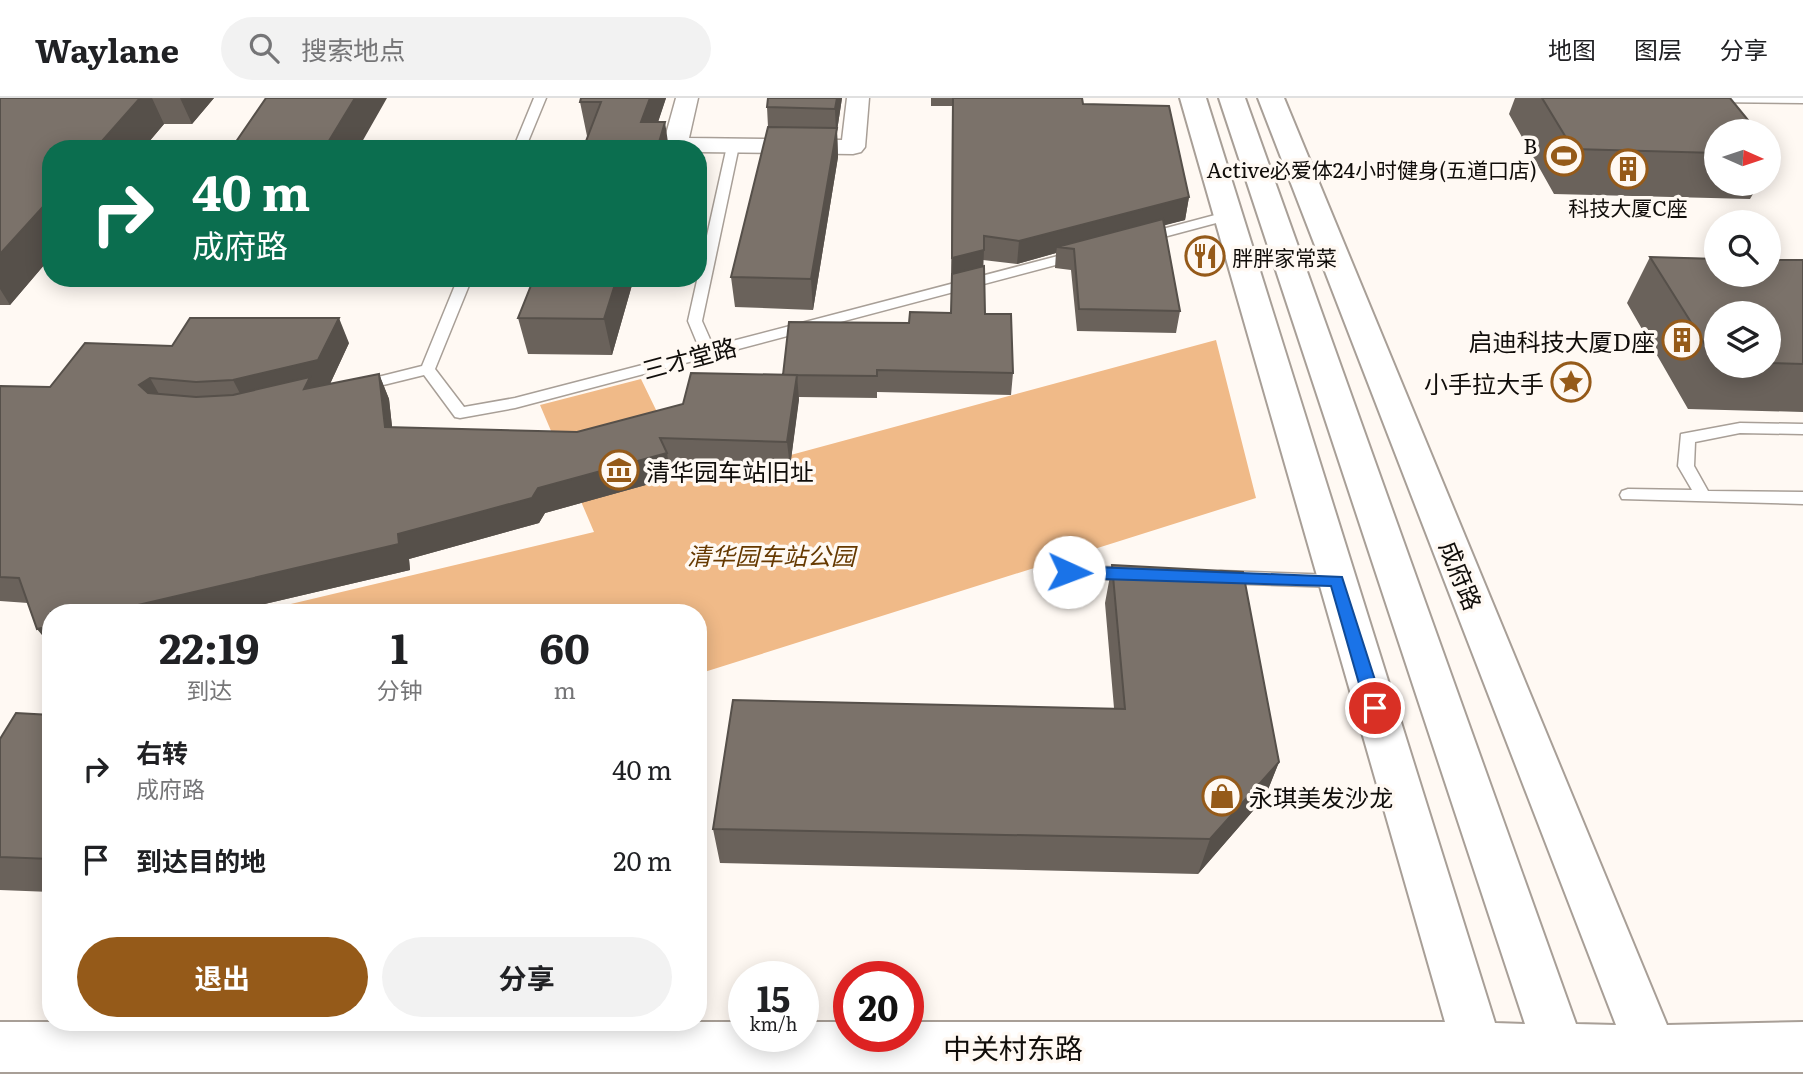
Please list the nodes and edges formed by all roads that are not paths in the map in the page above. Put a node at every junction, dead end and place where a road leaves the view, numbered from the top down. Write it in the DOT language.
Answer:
graph roads {
  1 [pos="540,98"];
  2 [pos="687,98"];
  3 [pos="858,98"];
  4 [pos="1193,98"];
  5 [pos="1232,98"];
  6 [pos="1271,98"];
  7 [pos="1737,98"];
  8 [pos="1699,99"];
  9 [pos="1803,100"];
  10 [pos="523,140"];
  11 [pos="676,140"];
  12 [pos="707,146"];
  13 [pos="733,146"];
  14 [pos="1230,215"];
  15 [pos="1136,240"];
  16 [pos="1096,250"];
  17 [pos="707,266"];
  18 [pos="461,287"];
  19 [pos="702,287"];
  20 [pos="708,352"];
  21 [pos="428,369"];
  22 [pos="350,388"];
  23 [pos="1803,429"];
  24 [pos="1628,495"];
  25 [pos="1704,497"];
  26 [pos="1803,498"];
  27 [pos="1069,572"];
  28 [pos="1151,575"];
  29 [pos="1206,576"];
  30 [pos="1337,581"];
  31 [pos="0,1047"];
  32 [pos="1803,1047"];
  33 [pos="1563,1061"];
  34 [pos="1483,1062"];
  35 [pos="1657,1063"];
  1 -- 10 [label="lane"];
  2 -- 11 [label="street"];
  3 -- 13 [label="street"];
  4 -- 14 [label="main road"];
  5 -- 33 [label="main road"];
  6 -- 35 [label="main road, 成府路"];
  7 -- 8 [label="lane"];
  7 -- 9 [label="lane"];
  12 -- 13 [label="street"];
  13 -- 17 [label="lane"];
  14 -- 15 [label="lane"];
  14 -- 30 [label="main road"];
  16 -- 20 [label="lane, 三才堂路"];
  18 -- 21 [label="lane"];
  19 -- 20 [label="lane"];
  20 -- 21 [label="lane, 三才堂路"];
  21 -- 22 [label="lane"];
  23 -- 25 [label="lane"];
  24 -- 25 [label="lane"];
  25 -- 26 [label="lane"];
  27 -- 28 [label="lane"];
  29 -- 30 [label="lane"];
  30 -- 34 [label="main road"];
  31 -- 34 [label="main road, 中关村东路"];
  32 -- 35 [label="main road"];
  33 -- 34 [label="main road, 中关村东路"];
  33 -- 35 [label="main road, 中关村东路"];
}
